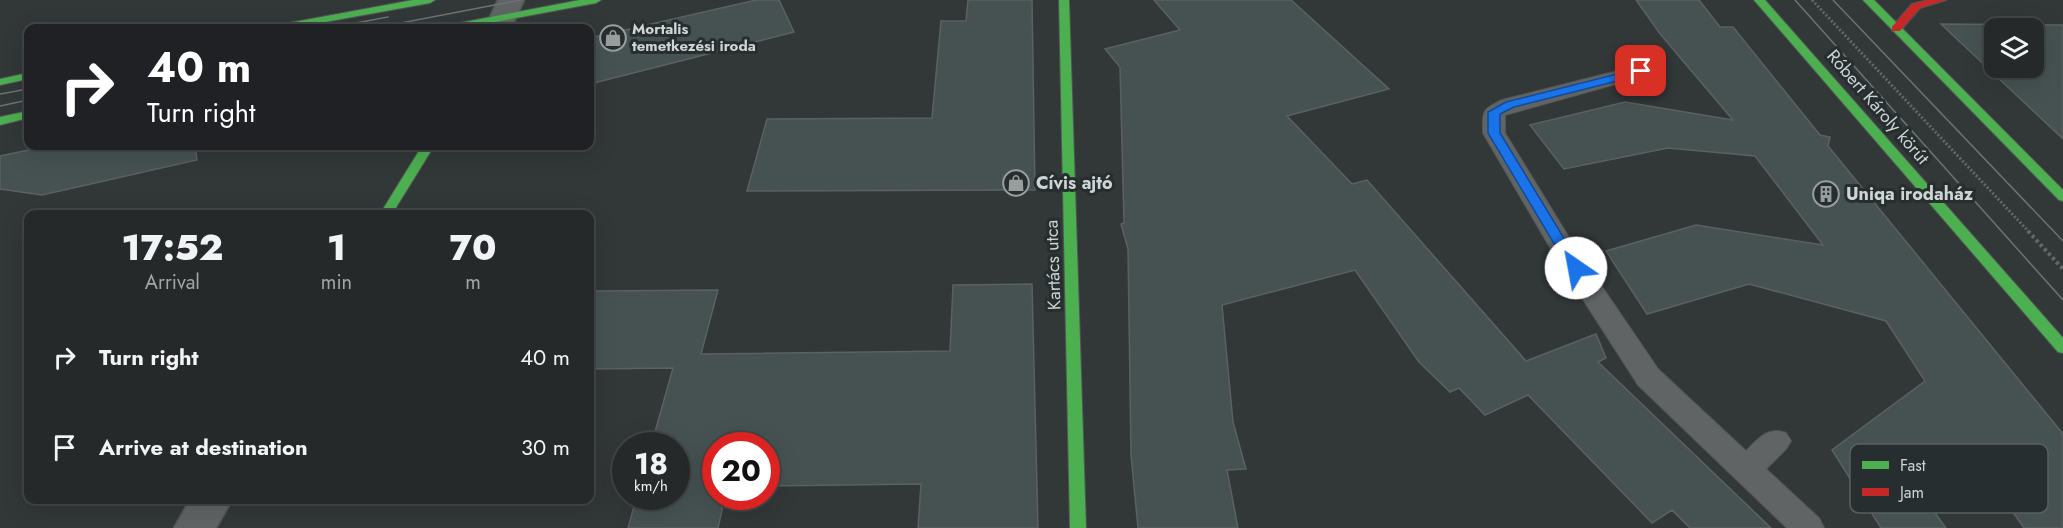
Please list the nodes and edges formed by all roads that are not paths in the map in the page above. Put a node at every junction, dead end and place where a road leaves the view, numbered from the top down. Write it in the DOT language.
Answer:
graph roads {
  1 [pos="430,0"];
  2 [pos="596,0"];
  3 [pos="1064,0"];
  4 [pos="1759,0"];
  5 [pos="1868,0"];
  6 [pos="1941,0"];
  7 [pos="504,15"];
  8 [pos="300,24"];
  9 [pos="466,24"];
  10 [pos="1896,29"];
  11 [pos="1641,71"];
  12 [pos="24,77"];
  13 [pos="0,82"];
  14 [pos="24,116"];
  15 [pos="0,121"];
  16 [pos="426,150"];
  17 [pos="2063,197"];
  18 [pos="388,210"];
  19 [pos="2063,348"];
  20 [pos="1776,441"];
  21 [pos="1745,470"];
  22 [pos="209,504"];
  23 [pos="194,528"];
  24 [pos="1078,528"];
  25 [pos="1808,528"];
  1 -- 8 [label="main road"];
  2 -- 7 [label="main road"];
  3 -- 24 [label="main road, Kartács utca"];
  4 -- 19 [label="main road, Róbert Károly körút"];
  5 -- 10 [label="main road"];
  6 -- 10 [label="main road"];
  7 -- 9 [label="main road"];
  10 -- 17 [label="main road"];
  11 -- 21 [label="lane"];
  12 -- 13 [label="main road"];
  14 -- 15 [label="main road"];
  16 -- 18 [label="main road"];
  20 -- 21 [label="lane"];
  21 -- 25 [label="lane"];
  22 -- 23 [label="street"];
}
